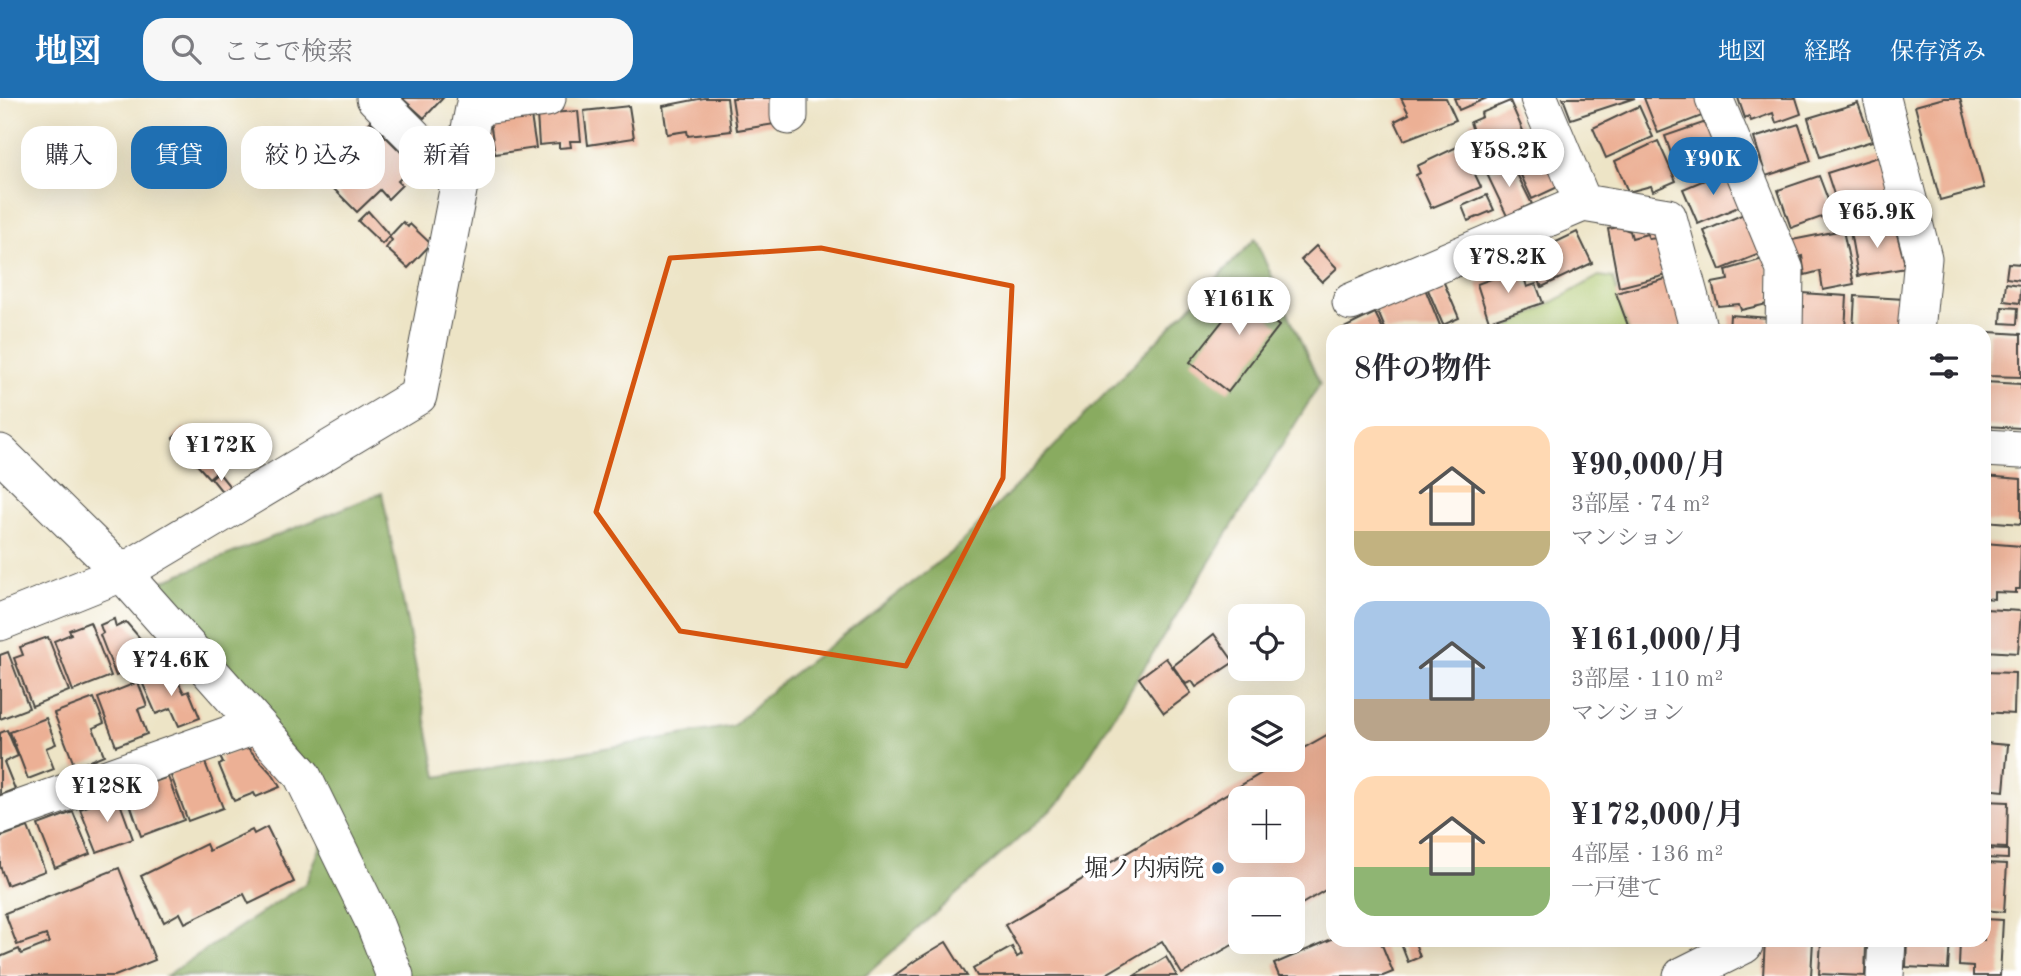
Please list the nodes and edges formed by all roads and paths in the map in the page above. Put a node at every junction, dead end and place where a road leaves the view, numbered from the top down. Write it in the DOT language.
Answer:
graph roads {
  1 [pos="375,98"];
  2 [pos="547,98"];
  3 [pos="1539,98"];
  4 [pos="1714,98"];
  5 [pos="1882,98"];
  6 [pos="475,102"];
  7 [pos="403,126"];
  8 [pos="471,126"];
  9 [pos="459,189"];
  10 [pos="1583,203"];
  11 [pos="1351,302"];
  12 [pos="1697,324"];
  13 [pos="1784,324"];
  14 [pos="1917,324"];
  15 [pos="1991,448"];
  16 [pos="2021,450"];
  17 [pos="4,463"];
  18 [pos="122,573"];
  19 [pos="0,622"];
  20 [pos="257,725"];
  21 [pos="0,817"];
  22 [pos="1887,947"];
  23 [pos="1744,954"];
  24 [pos="395,976"];
  25 [pos="1682,976"];
  26 [pos="1885,976"];
  1 -- 7 [label="street"];
  2 -- 6 [label="street"];
  3 -- 10 [label="street"];
  4 -- 13 [label="street"];
  5 -- 14 [label="street"];
  6 -- 8 [label="street"];
  9 -- 18 [label="street"];
  10 -- 11 [label="street"];
  10 -- 12 [label="street"];
  15 -- 16 [label="street"];
  17 -- 18 [label="street"];
  18 -- 19 [label="street"];
  18 -- 20 [label="street"];
  20 -- 21 [label="street"];
  20 -- 24 [label="street"];
  22 -- 26 [label="street"];
  23 -- 25 [label="street"];
}
